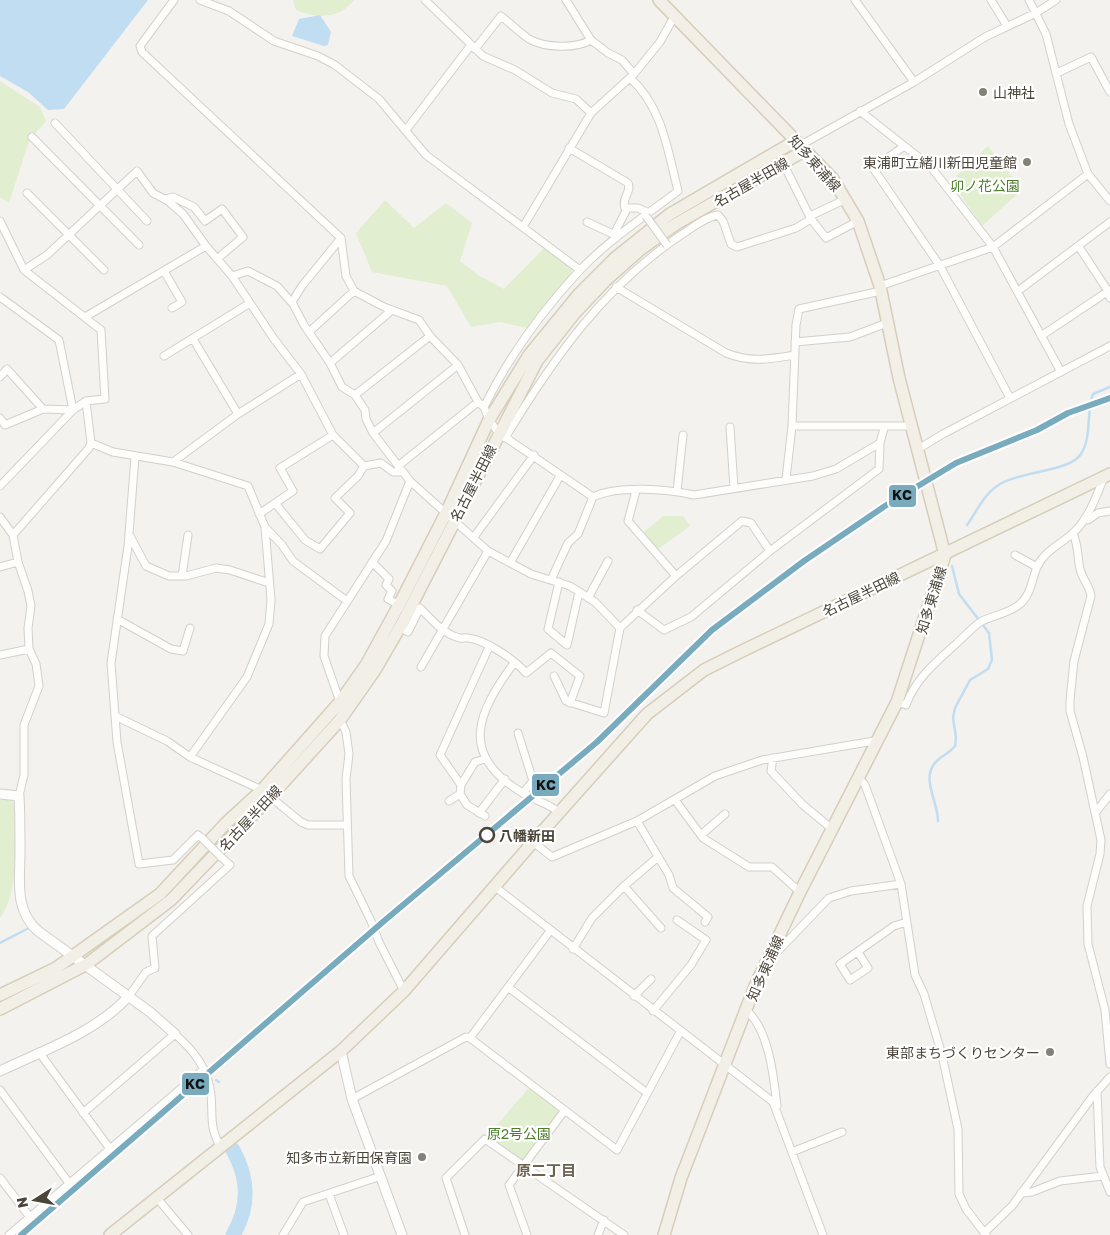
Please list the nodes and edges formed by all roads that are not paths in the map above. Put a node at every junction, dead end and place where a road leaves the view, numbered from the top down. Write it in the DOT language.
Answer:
graph roads {
  1 [pos="174,0"];
  2 [pos="200,0"];
  3 [pos="425,0"];
  4 [pos="566,0"];
  5 [pos="659,0"];
  6 [pos="855,0"];
  7 [pos="991,0"];
  8 [pos="1029,0"];
  9 [pos="1056,0"];
  10 [pos="1036,13"];
  11 [pos="674,17"];
  12 [pos="1007,26"];
  13 [pos="591,40"];
  14 [pos="473,47"];
  15 [pos="1057,73"];
  16 [pos="632,76"];
  17 [pos="914,82"];
  18 [pos="1110,92"];
  19 [pos="860,111"];
  20 [pos="591,113"];
  21 [pos="55,123"];
  22 [pos="406,130"];
  23 [pos="32,137"];
  24 [pos="801,145"];
  25 [pos="903,147"];
  26 [pos="569,148"];
  27 [pos="783,163"];
  28 [pos="1088,174"];
  29 [pos="117,188"];
  30 [pos="27,194"];
  31 [pos="165,199"];
  32 [pos="846,199"];
  33 [pos="1110,201"];
  34 [pos="99,206"];
  35 [pos="627,209"];
  36 [pos="647,214"];
  37 [pos="810,218"];
  38 [pos="0,221"];
  39 [pos="147,221"];
  40 [pos="858,221"];
  41 [pos="587,222"];
  42 [pos="1110,222"];
  43 [pos="523,227"];
  44 [pos="68,233"];
  45 [pos="616,237"];
  46 [pos="341,238"];
  47 [pos="139,245"];
  48 [pos="667,245"];
  49 [pos="206,246"];
  50 [pos="993,247"];
  51 [pos="1079,247"];
  52 [pos="217,259"];
  53 [pos="940,266"];
  54 [pos="24,270"];
  55 [pos="104,270"];
  56 [pos="164,270"];
  57 [pos="580,270"];
  58 [pos="232,276"];
  59 [pos="616,287"];
  60 [pos="880,288"];
  61 [pos="354,290"];
  62 [pos="1018,291"];
  63 [pos="1109,293"];
  64 [pos="0,296"];
  65 [pos="250,303"];
  66 [pos="293,304"];
  67 [pos="172,308"];
  68 [pos="392,310"];
  69 [pos="85,317"];
  70 [pos="888,323"];
  71 [pos="309,332"];
  72 [pos="430,336"];
  73 [pos="1041,336"];
  74 [pos="193,339"];
  75 [pos="795,342"];
  76 [pos="1110,346"];
  77 [pos="794,355"];
  78 [pos="164,356"];
  79 [pos="330,363"];
  80 [pos="458,365"];
  81 [pos="1062,372"];
  82 [pos="301,374"];
  83 [pos="0,377"];
  84 [pos="355,395"];
  85 [pos="1010,398"];
  86 [pos="86,401"];
  87 [pos="481,404"];
  88 [pos="43,408"];
  89 [pos="73,410"];
  90 [pos="238,414"];
  91 [pos="0,418"];
  92 [pos="489,420"];
  93 [pos="792,426"];
  94 [pos="911,426"];
  95 [pos="730,427"];
  96 [pos="884,428"];
  97 [pos="373,434"];
  98 [pos="333,435"];
  99 [pos="502,435"];
  100 [pos="683,435"];
  101 [pos="91,443"];
  102 [pos="880,443"];
  103 [pos="918,450"];
  104 [pos="534,455"];
  105 [pos="136,456"];
  106 [pos="173,462"];
  107 [pos="364,466"];
  108 [pos="400,469"];
  109 [pos="1107,475"];
  110 [pos="560,476"];
  111 [pos="786,479"];
  112 [pos="410,481"];
  113 [pos="0,486"];
  114 [pos="734,488"];
  115 [pos="636,491"];
  116 [pos="677,491"];
  117 [pos="593,496"];
  118 [pos="275,503"];
  119 [pos="1110,510"];
  120 [pos="260,514"];
  121 [pos="450,515"];
  122 [pos="1084,518"];
  123 [pos="0,519"];
  124 [pos="265,527"];
  125 [pos="1073,533"];
  126 [pos="188,534"];
  127 [pos="13,535"];
  128 [pos="129,536"];
  129 [pos="474,537"];
  130 [pos="488,550"];
  131 [pos="770,551"];
  132 [pos="945,555"];
  133 [pos="1015,555"];
  134 [pos="608,560"];
  135 [pos="18,562"];
  136 [pos="372,562"];
  137 [pos="510,563"];
  138 [pos="1037,567"];
  139 [pos="0,568"];
  140 [pos="182,576"];
  141 [pos="676,576"];
  142 [pos="551,580"];
  143 [pos="559,582"];
  144 [pos="268,583"];
  145 [pos="579,592"];
  146 [pos="588,598"];
  147 [pos="347,602"];
  148 [pos="399,605"];
  149 [pos="637,610"];
  150 [pos="117,619"];
  151 [pos="400,627"];
  152 [pos="190,628"];
  153 [pos="620,628"];
  154 [pos="443,629"];
  155 [pos="488,647"];
  156 [pos="29,649"];
  157 [pos="0,655"];
  158 [pos="514,663"];
  159 [pos="421,667"];
  160 [pos="554,676"];
  161 [pos="340,702"];
  162 [pos="897,702"];
  163 [pos="570,703"];
  164 [pos="115,716"];
  165 [pos="340,720"];
  166 [pos="518,734"];
  167 [pos="877,743"];
  168 [pos="190,757"];
  169 [pos="485,758"];
  170 [pos="773,758"];
  171 [pos="859,778"];
  172 [pos="506,779"];
  173 [pos="461,785"];
  174 [pos="267,793"];
  175 [pos="523,793"];
  176 [pos="0,794"];
  177 [pos="460,794"];
  178 [pos="1110,794"];
  179 [pos="19,796"];
  180 [pos="675,800"];
  181 [pos="449,801"];
  182 [pos="559,812"];
  183 [pos="1096,812"];
  184 [pos="725,814"];
  185 [pos="637,821"];
  186 [pos="347,825"];
  187 [pos="832,829"];
  188 [pos="701,834"];
  189 [pos="532,842"];
  190 [pos="658,857"];
  191 [pos="901,884"];
  192 [pos="494,886"];
  193 [pos="624,886"];
  194 [pos="800,892"];
  195 [pos="677,920"];
  196 [pos="705,922"];
  197 [pos="907,922"];
  198 [pos="660,928"];
  199 [pos="550,931"];
  200 [pos="573,949"];
  201 [pos="772,950"];
  202 [pos="858,952"];
  203 [pos="73,956"];
  204 [pos="87,964"];
  205 [pos="651,979"];
  206 [pos="508,987"];
  207 [pos="404,991"];
  208 [pos="0,995"];
  209 [pos="129,996"];
  210 [pos="634,996"];
  211 [pos="0,1009"];
  212 [pos="746,1010"];
  213 [pos="653,1011"];
  214 [pos="680,1032"];
  215 [pos="175,1034"];
  216 [pos="470,1038"];
  217 [pos="341,1051"];
  218 [pos="39,1052"];
  219 [pos="726,1064"];
  220 [pos="1110,1064"];
  221 [pos="1110,1068"];
  222 [pos="204,1069"];
  223 [pos="0,1071"];
  224 [pos="1109,1079"];
  225 [pos="0,1090"];
  226 [pos="1097,1091"];
  227 [pos="647,1093"];
  228 [pos="352,1099"];
  229 [pos="777,1109"];
  230 [pos="565,1110"];
  231 [pos="83,1113"];
  232 [pos="842,1132"];
  233 [pos="220,1147"];
  234 [pos="110,1149"];
  235 [pos="792,1152"];
  236 [pos="522,1165"];
  237 [pos="381,1176"];
  238 [pos="1103,1176"];
  239 [pos="0,1178"];
  240 [pos="69,1183"];
  241 [pos="1110,1192"];
  242 [pos="1021,1193"];
  243 [pos="329,1194"];
  244 [pos="156,1198"];
  245 [pos="30,1217"];
  246 [pos="604,1220"];
  247 [pos="285,1234"];
  248 [pos="985,1234"];
  249 [pos="9,1235"];
  250 [pos="110,1235"];
  251 [pos="188,1235"];
  252 [pos="344,1235"];
  253 [pos="402,1235"];
  254 [pos="465,1235"];
  255 [pos="527,1235"];
  256 [pos="598,1235"];
  257 [pos="624,1235"];
  258 [pos="664,1235"];
  259 [pos="823,1235"];
  1 -- 46 [label="street"];
  2 -- 22 [label="street"];
  3 -- 14 [label="street"];
  4 -- 13 [label="street"];
  5 -- 11 [label="main road, 知多東浦線"];
  6 -- 17 [label="street"];
  7 -- 12 [label="street"];
  8 -- 10 [label="street"];
  9 -- 10 [label="street"];
  10 -- 12 [label="street"];
  10 -- 15 [label="street"];
  11 -- 16 [label="street"];
  11 -- 24 [label="main road, 知多東浦線"];
  12 -- 17 [label="street"];
  13 -- 14 [label="street"];
  13 -- 16 [label="street"];
  14 -- 20 [label="street"];
  14 -- 22 [label="street"];
  15 -- 18 [label="street"];
  15 -- 28 [label="street"];
  16 -- 20 [label="street"];
  16 -- 36 [label="street"];
  17 -- 19 [label="street"];
  19 -- 24 [label="street"];
  19 -- 25 [label="street"];
  20 -- 26 [label="street"];
  21 -- 29 [label="street"];
  22 -- 43 [label="street"];
  23 -- 34 [label="street"];
  24 -- 27 [label="main road, 名古屋半田線"];
  24 -- 32 [label="main road, 知多東浦線"];
  24 -- 92 [label="main road, 名古屋半田線"];
  25 -- 50 [label="street"];
  25 -- 53 [label="street"];
  26 -- 35 [label="street"];
  26 -- 43 [label="street"];
  27 -- 37 [label="street"];
  27 -- 99 [label="main road, 名古屋半田線"];
  28 -- 33 [label="street"];
  28 -- 50 [label="street"];
  29 -- 31 [label="street"];
  29 -- 34 [label="street"];
  29 -- 39 [label="street"];
  30 -- 44 [label="street"];
  31 -- 49 [label="street"];
  31 -- 52 [label="street"];
  32 -- 37 [label="street"];
  32 -- 40 [label="main road, 知多東浦線"];
  34 -- 44 [label="street"];
  34 -- 47 [label="street"];
  35 -- 36 [label="street"];
  35 -- 45 [label="street"];
  36 -- 45 [label="street"];
  36 -- 48 [label="street, bridge"];
  37 -- 40 [label="street"];
  37 -- 48 [label="street"];
  38 -- 54 [label="street"];
  40 -- 60 [label="main road, 知多東浦線"];
  41 -- 45 [label="street"];
  42 -- 51 [label="street"];
  43 -- 57 [label="street"];
  44 -- 54 [label="street"];
  44 -- 55 [label="street"];
  45 -- 57 [label="street"];
  46 -- 61 [label="street"];
  46 -- 66 [label="street"];
  48 -- 59 [label="street"];
  49 -- 52 [label="street"];
  49 -- 56 [label="street"];
  50 -- 53 [label="street"];
  50 -- 62 [label="street"];
  51 -- 62 [label="street"];
  51 -- 63 [label="street"];
  52 -- 58 [label="street"];
  53 -- 60 [label="street"];
  53 -- 85 [label="street"];
  54 -- 69 [label="street"];
  56 -- 67 [label="street"];
  56 -- 69 [label="street"];
  57 -- 87 [label="street"];
  58 -- 65 [label="street"];
  58 -- 66 [label="street"];
  59 -- 77 [label="street"];
  59 -- 99 [label="street"];
  60 -- 70 [label="main road, 知多東浦線"];
  60 -- 75 [label="street"];
  61 -- 68 [label="street"];
  61 -- 71 [label="street"];
  62 -- 73 [label="street"];
  63 -- 73 [label="street"];
  64 -- 89 [label="street"];
  65 -- 74 [label="street"];
  65 -- 82 [label="street"];
  66 -- 71 [label="street"];
  68 -- 72 [label="street"];
  68 -- 79 [label="street"];
  69 -- 86 [label="street"];
  70 -- 75 [label="street"];
  70 -- 94 [label="main road, 知多東浦線"];
  71 -- 79 [label="street"];
  72 -- 80 [label="street"];
  72 -- 84 [label="street"];
  73 -- 81 [label="street"];
  74 -- 78 [label="street"];
  74 -- 90 [label="street"];
  75 -- 77 [label="street"];
  76 -- 81 [label="street"];
  77 -- 93 [label="street"];
  79 -- 84 [label="street"];
  80 -- 87 [label="street"];
  80 -- 97 [label="street"];
  81 -- 85 [label="street"];
  82 -- 90 [label="street"];
  82 -- 98 [label="street"];
  83 -- 88 [label="street"];
  84 -- 97 [label="street"];
  85 -- 103 [label="street"];
  86 -- 89 [label="street"];
  86 -- 101 [label="street"];
  87 -- 92 [label="street"];
  87 -- 108 [label="street"];
  88 -- 89 [label="street"];
  88 -- 91 [label="street"];
  89 -- 113 [label="street"];
  90 -- 106 [label="street"];
  92 -- 99 [label="street"];
  92 -- 121 [label="main road, 名古屋半田線"];
  93 -- 96 [label="street"];
  93 -- 111 [label="street"];
  94 -- 96 [label="street"];
  94 -- 103 [label="main road, 知多東浦線"];
  95 -- 114 [label="street"];
  96 -- 102 [label="street"];
  97 -- 108 [label="street"];
  98 -- 107 [label="street"];
  98 -- 118 [label="street"];
  99 -- 104 [label="street"];
  99 -- 121 [label="main road, 名古屋半田線"];
  100 -- 116 [label="street"];
  101 -- 105 [label="street"];
  101 -- 127 [label="street"];
  102 -- 111 [label="street"];
  102 -- 131 [label="street"];
  103 -- 132 [label="main road, 知多東浦線"];
  104 -- 110 [label="street"];
  104 -- 129 [label="street"];
  105 -- 106 [label="street"];
  105 -- 128 [label="street"];
  106 -- 120 [label="street"];
  107 -- 108 [label="street"];
  107 -- 118 [label="street"];
  108 -- 112 [label="street"];
  109 -- 122 [label="street"];
  109 -- 132 [label="main road, 名古屋半田線"];
  110 -- 117 [label="street"];
  110 -- 137 [label="street"];
  111 -- 114 [label="street"];
  112 -- 121 [label="street"];
  112 -- 136 [label="street"];
  114 -- 116 [label="street"];
  115 -- 116 [label="street"];
  115 -- 117 [label="street"];
  115 -- 141 [label="street"];
  117 -- 142 [label="street"];
  118 -- 120 [label="street"];
  119 -- 122 [label="street"];
  120 -- 124 [label="street"];
  121 -- 129 [label="street"];
  121 -- 148 [label="main road, 名古屋半田線"];
  121 -- 151 [label="main road, 名古屋半田線"];
  122 -- 125 [label="street"];
  123 -- 127 [label="street"];
  124 -- 144 [label="street"];
  124 -- 147 [label="street"];
  125 -- 138 [label="street"];
  125 -- 183 [label="street"];
  126 -- 140 [label="street"];
  127 -- 135 [label="street"];
  128 -- 140 [label="street"];
  128 -- 150 [label="street"];
  129 -- 130 [label="street"];
  130 -- 137 [label="street"];
  130 -- 154 [label="street"];
  131 -- 141 [label="street"];
  131 -- 149 [label="street"];
  132 -- 162 [label="main road, 知多東浦線"];
  132 -- 182 [label="main road, 名古屋半田線"];
  133 -- 138 [label="street"];
  134 -- 146 [label="street"];
  135 -- 139 [label="street"];
  135 -- 156 [label="street"];
  136 -- 147 [label="street"];
  136 -- 148 [label="street"];
  137 -- 142 [label="street"];
  138 -- 162 [label="street"];
  140 -- 144 [label="street"];
  141 -- 149 [label="street"];
  142 -- 143 [label="street"];
  143 -- 145 [label="street"];
  143 -- 145 [label="street"];
  144 -- 168 [label="street"];
  145 -- 146 [label="street"];
  146 -- 153 [label="street"];
  147 -- 161 [label="street"];
  148 -- 161 [label="main road, 名古屋半田線"];
  149 -- 153 [label="street"];
  150 -- 152 [label="street"];
  150 -- 164 [label="street"];
  151 -- 154 [label="street"];
  151 -- 165 [label="main road, 名古屋半田線"];
  153 -- 163 [label="street"];
  154 -- 155 [label="street"];
  154 -- 159 [label="street"];
  155 -- 158 [label="street"];
  155 -- 173 [label="street"];
  156 -- 157 [label="street"];
  156 -- 179 [label="street"];
  158 -- 163 [label="street"];
  158 -- 169 [label="street"];
  160 -- 163 [label="street"];
  161 -- 174 [label="main road, 名古屋半田線"];
  162 -- 167 [label="main road, 知多東浦線"];
  164 -- 168 [label="street"];
  164 -- 209 [label="street, bridge"];
  165 -- 174 [label="main road, 名古屋半田線"];
  165 -- 186 [label="street"];
  166 -- 175 [label="street"];
  167 -- 170 [label="street"];
  167 -- 171 [label="main road, 知多東浦線"];
  168 -- 174 [label="street"];
  169 -- 172 [label="street"];
  169 -- 173 [label="street"];
  170 -- 180 [label="street"];
  170 -- 187 [label="street"];
  171 -- 187 [label="main road, 知多東浦線"];
  171 -- 191 [label="street"];
  172 -- 175 [label="street"];
  172 -- 177 [label="street"];
  173 -- 177 [label="street"];
  174 -- 186 [label="street"];
  174 -- 203 [label="main road, 名古屋半田線"];
  174 -- 204 [label="main road, 名古屋半田線"];
  175 -- 182 [label="street"];
  176 -- 179 [label="street"];
  177 -- 181 [label="street"];
  178 -- 183 [label="street"];
  179 -- 203 [label="street"];
  180 -- 185 [label="street"];
  180 -- 188 [label="street"];
  182 -- 189 [label="main road, 名古屋半田線"];
  183 -- 220 [label="street"];
  184 -- 188 [label="street"];
  185 -- 189 [label="street"];
  185 -- 190 [label="street"];
  186 -- 207 [label="street"];
  187 -- 194 [label="main road, 知多東浦線"];
  188 -- 194 [label="street"];
  189 -- 192 [label="main road, 名古屋半田線"];
  190 -- 193 [label="street"];
  190 -- 196 [label="street"];
  191 -- 197 [label="street"];
  191 -- 201 [label="street"];
  192 -- 199 [label="street"];
  192 -- 207 [label="main road, 名古屋半田線"];
  193 -- 198 [label="street"];
  193 -- 200 [label="street"];
  194 -- 201 [label="main road, 知多東浦線"];
  195 -- 213 [label="street"];
  197 -- 202 [label="street"];
  197 -- 248 [label="street"];
  199 -- 200 [label="street"];
  199 -- 206 [label="street"];
  200 -- 210 [label="street"];
  201 -- 212 [label="main road, 知多東浦線"];
  203 -- 204 [label="street"];
  203 -- 208 [label="main road, 名古屋半田線"];
  204 -- 209 [label="street"];
  204 -- 211 [label="main road, 名古屋半田線"];
  205 -- 210 [label="street"];
  206 -- 216 [label="street"];
  206 -- 227 [label="street"];
  207 -- 217 [label="main road, 名古屋半田線"];
  209 -- 215 [label="street"];
  209 -- 218 [label="street"];
  210 -- 213 [label="street"];
  212 -- 219 [label="main road, 知多東浦線"];
  212 -- 229 [label="street"];
  213 -- 214 [label="street"];
  214 -- 219 [label="street"];
  214 -- 227 [label="street"];
  215 -- 222 [label="street"];
  215 -- 231 [label="street"];
  216 -- 228 [label="street"];
  216 -- 230 [label="street"];
  217 -- 228 [label="street"];
  217 -- 233 [label="main road, 名古屋半田線"];
  218 -- 223 [label="street"];
  218 -- 231 [label="street"];
  219 -- 229 [label="street"];
  219 -- 258 [label="main road, 知多東浦線"];
  221 -- 224 [label="street"];
  222 -- 233 [label="street"];
  222 -- 234 [label="street"];
  224 -- 226 [label="street"];
  225 -- 240 [label="street"];
  226 -- 238 [label="street"];
  226 -- 242 [label="street"];
  227 -- 230 [label="street"];
  228 -- 237 [label="street"];
  229 -- 235 [label="street"];
  230 -- 236 [label="street"];
  231 -- 234 [label="street"];
  232 -- 235 [label="street"];
  233 -- 244 [label="main road, 名古屋半田線"];
  234 -- 240 [label="street"];
  235 -- 259 [label="street"];
  236 -- 246 [label="street"];
  236 -- 254 [label="street"];
  236 -- 255 [label="street"];
  237 -- 243 [label="street"];
  237 -- 253 [label="street"];
  238 -- 241 [label="street"];
  238 -- 242 [label="street"];
  239 -- 245 [label="street"];
  240 -- 245 [label="street"];
  242 -- 248 [label="street"];
  243 -- 247 [label="street"];
  243 -- 252 [label="street"];
  244 -- 250 [label="main road, 名古屋半田線"];
  244 -- 251 [label="street"];
  245 -- 249 [label="street"];
  246 -- 256 [label="street"];
  246 -- 257 [label="street"];
}
